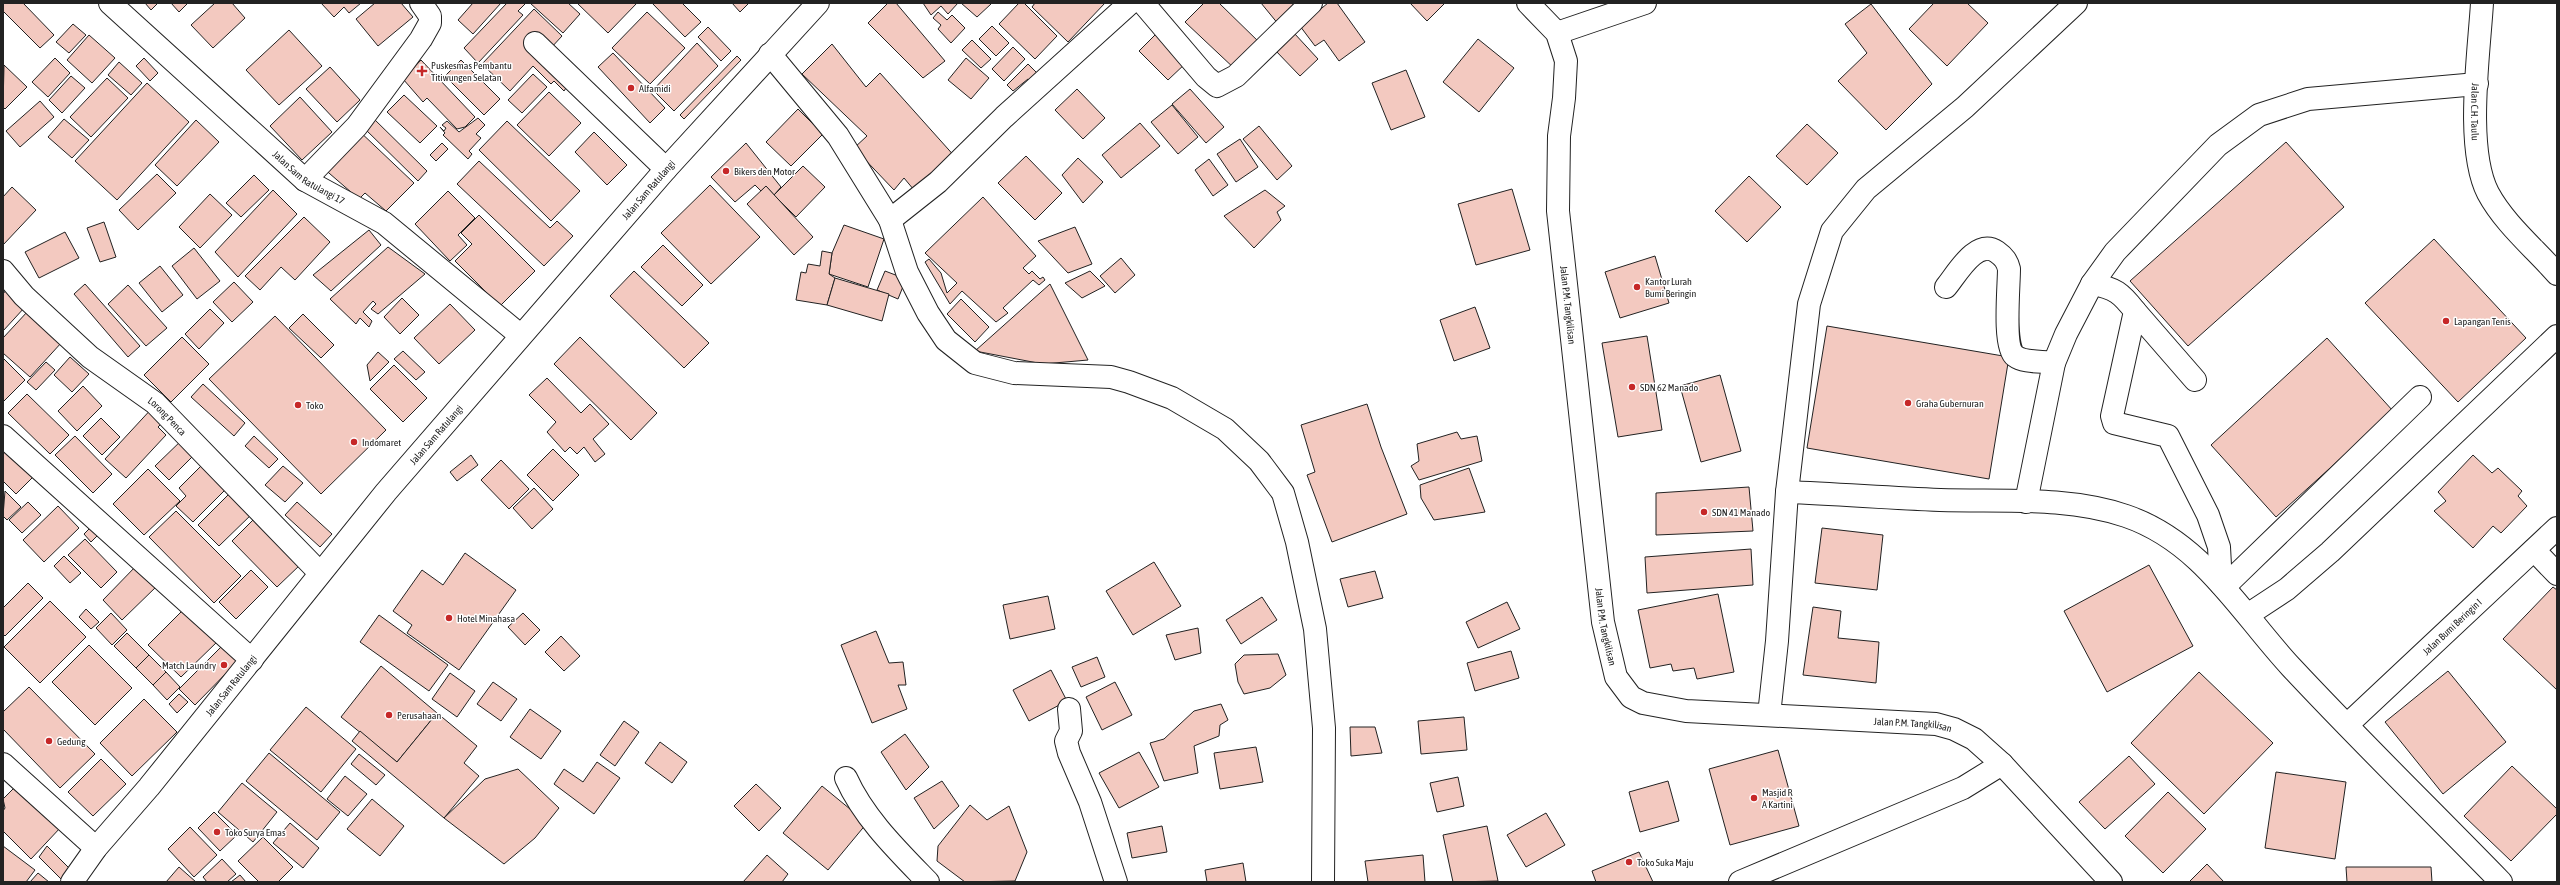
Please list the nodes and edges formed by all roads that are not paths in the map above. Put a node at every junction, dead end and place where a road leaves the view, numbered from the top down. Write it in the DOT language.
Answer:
graph roads {
  1 [pos="110,3"];
  2 [pos="421,3"];
  3 [pos="818,3"];
  4 [pos="1130,3"];
  5 [pos="1142,3"];
  6 [pos="1312,3"];
  7 [pos="1528,3"];
  8 [pos="1646,3"];
  9 [pos="2076,3"];
  10 [pos="2482,3"];
  11 [pos="1557,33"];
  12 [pos="536,43"];
  13 [pos="770,54"];
  14 [pos="2477,84"];
  15 [pos="666,169"];
  16 [pos="305,180"];
  17 [pos="890,220"];
  18 [pos="3,271"];
  19 [pos="2557,274"];
  20 [pos="2092,284"];
  21 [pos="1946,287"];
  22 [pos="2135,311"];
  23 [pos="520,335"];
  24 [pos="2557,336"];
  25 [pos="2054,362"];
  26 [pos="2195,380"];
  27 [pos="2420,397"];
  28 [pos="3,436"];
  29 [pos="1787,492"];
  30 [pos="2026,502"];
  31 [pos="2557,528"];
  32 [pos="2534,550"];
  33 [pos="320,573"];
  34 [pos="2557,574"];
  35 [pos="2223,586"];
  36 [pos="2249,614"];
  37 [pos="252,660"];
  38 [pos="1069,708"];
  39 [pos="1769,715"];
  40 [pos="2347,725"];
  41 [pos="3,764"];
  42 [pos="2002,764"];
  43 [pos="846,778"];
  44 [pos="96,848"];
  45 [pos="72,882"];
  46 [pos="928,882"];
  47 [pos="1116,882"];
  48 [pos="1323,882"];
  49 [pos="1740,882"];
  50 [pos="2111,882"];
  51 [pos="2501,882"];
  1 -- 16 [label="street, Jalan Sam Ratulangi 17"];
  2 -- 16 [label="street"];
  3 -- 13 [label="street, Jalan Sam Ratulangi"];
  4 -- 17 [label="street"];
  5 -- 6 [label="street"];
  7 -- 11 [label="street"];
  8 -- 11 [label="street"];
  9 -- 29 [label="street"];
  10 -- 14 [label="street, Jalan C.H. Taulu"];
  11 -- 39 [label="street, Jalan P.M. Tangkilisan"];
  12 -- 15 [label="street"];
  13 -- 15 [label="street, Jalan Sam Ratulangi"];
  13 -- 17 [label="street"];
  14 -- 19 [label="street, Jalan C.H. Taulu"];
  14 -- 20 [label="street"];
  15 -- 23 [label="street, Jalan Sam Ratulangi"];
  16 -- 23 [label="street, Jalan Sam Ratulangi 17"];
  17 -- 48 [label="street"];
  18 -- 33 [label="street, Lorong Penca"];
  20 -- 22 [label="street"];
  20 -- 25 [label="street"];
  21 -- 25 [label="street"];
  22 -- 26 [label="street"];
  22 -- 35 [label="street"];
  23 -- 33 [label="street, Jalan Sam Ratulangi"];
  24 -- 36 [label="street"];
  25 -- 30 [label="street"];
  27 -- 35 [label="street"];
  28 -- 37 [label="street"];
  29 -- 30 [label="street"];
  29 -- 39 [label="street"];
  30 -- 35 [label="street"];
  31 -- 32 [label="street, Jalan Bumi Beringin I"];
  32 -- 34 [label="street"];
  32 -- 40 [label="street, Jalan Bumi Beringin I"];
  33 -- 37 [label="street, Jalan Sam Ratulangi"];
  35 -- 36 [label="street"];
  36 -- 40 [label="street"];
  37 -- 44 [label="street, Jalan Sam Ratulangi"];
  38 -- 47 [label="street"];
  39 -- 42 [label="street, Jalan P.M. Tangkilisan"];
  40 -- 51 [label="street"];
  41 -- 44 [label="street"];
  42 -- 49 [label="street"];
  42 -- 50 [label="street, Jalan P.M. Tangkilisan"];
  43 -- 46 [label="street"];
  44 -- 45 [label="street, Jalan Sam Ratulangi"];
}
